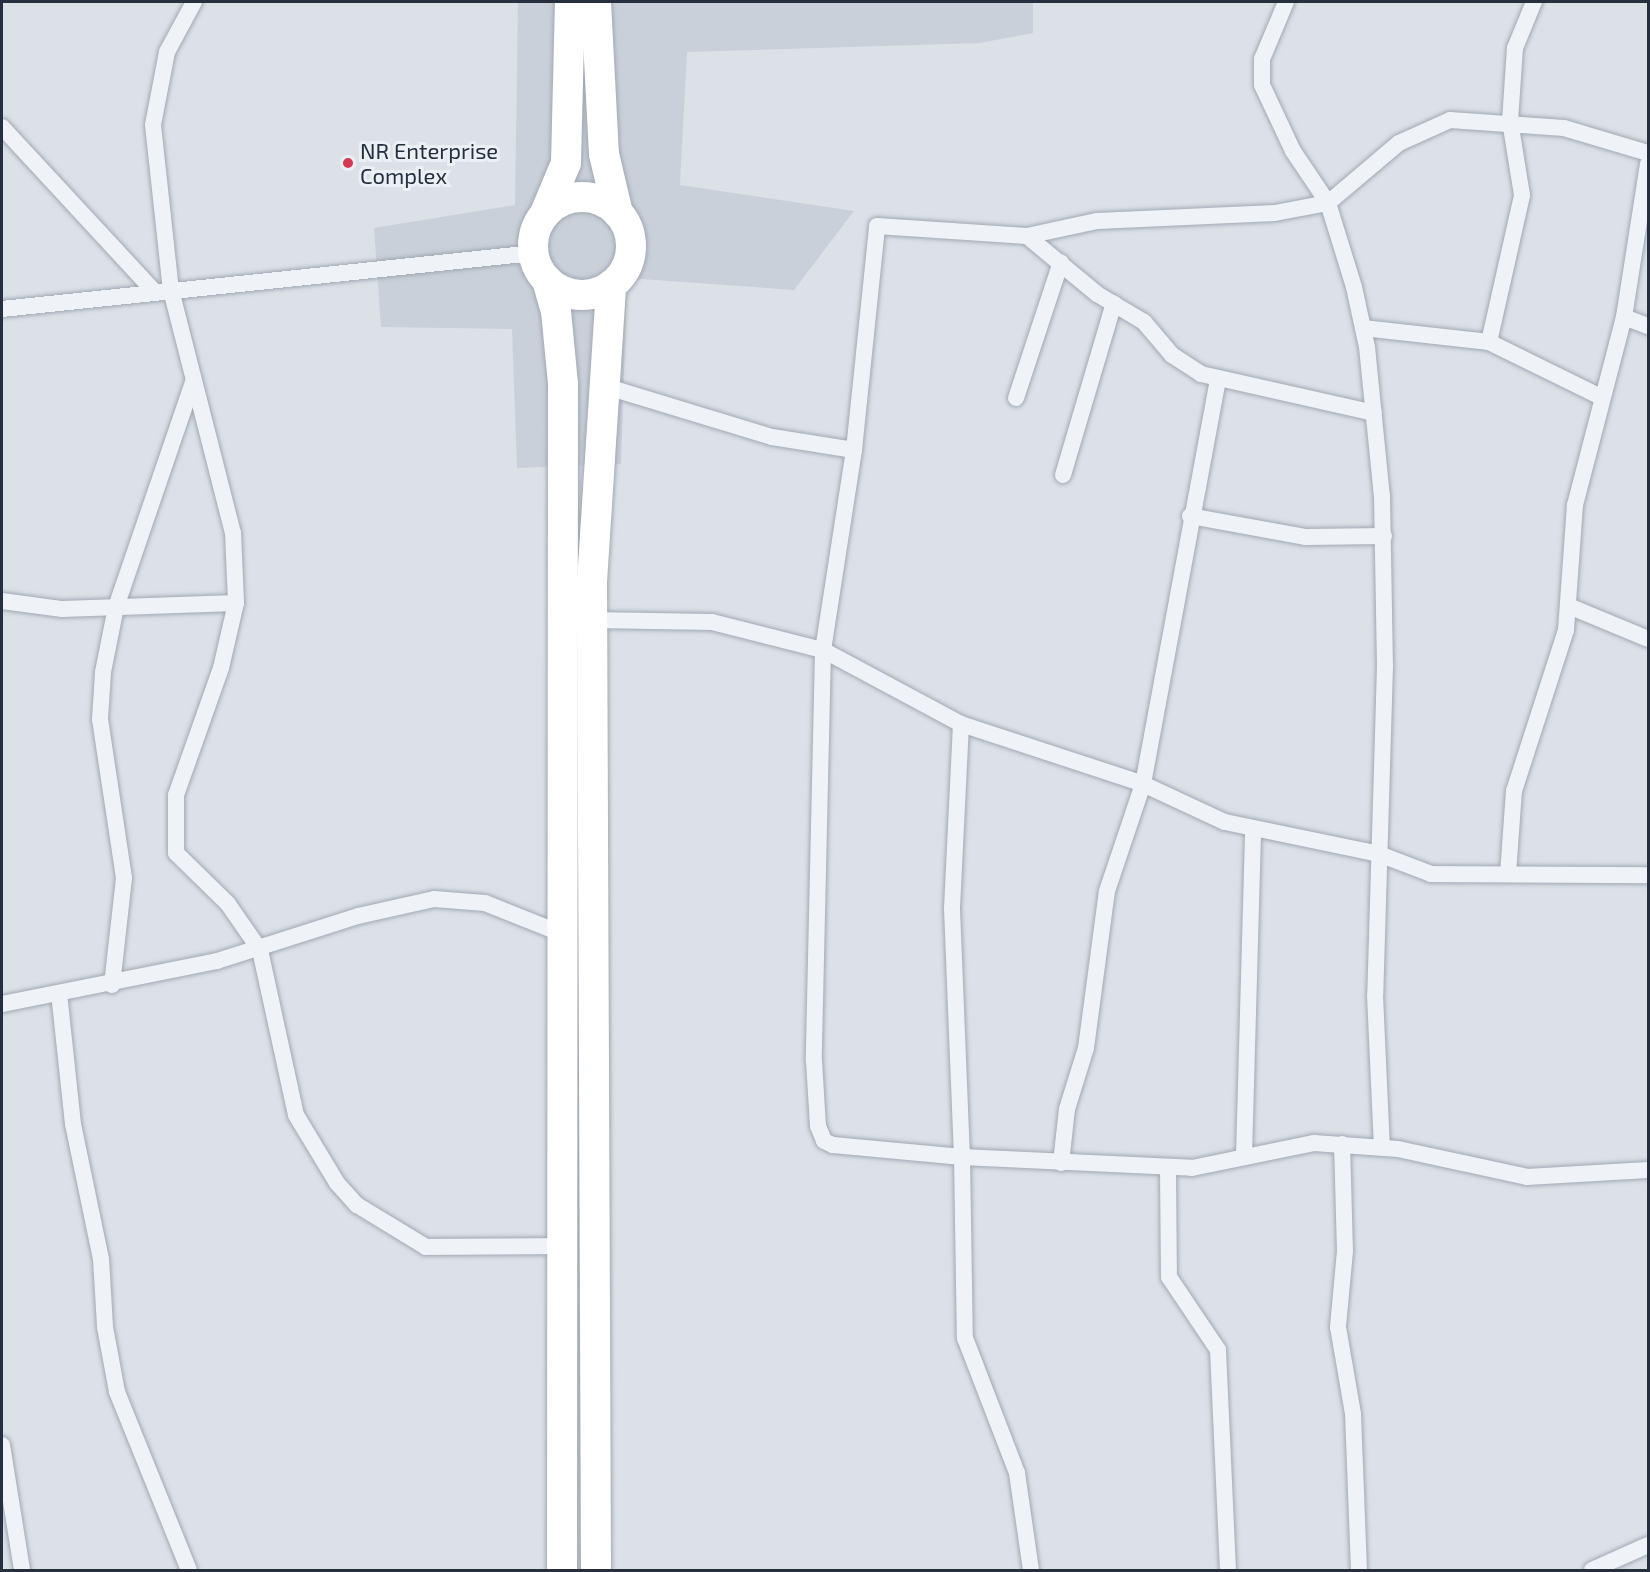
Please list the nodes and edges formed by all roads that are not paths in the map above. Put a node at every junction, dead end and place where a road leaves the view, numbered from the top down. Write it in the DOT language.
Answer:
graph roads {
  1 [pos="194,2"];
  2 [pos="570,2"];
  3 [pos="596,2"];
  4 [pos="1286,2"];
  5 [pos="1534,2"];
  6 [pos="1510,121"];
  7 [pos="2,127"];
  8 [pos="1648,153"];
  9 [pos="1648,164"];
  10 [pos="1328,203"];
  11 [pos="545,213"];
  12 [pos="618,213"];
  13 [pos="1027,236"];
  14 [pos="534,253"];
  15 [pos="1061,262"];
  16 [pos="546,280"];
  17 [pos="611,285"];
  18 [pos="163,291"];
  19 [pos="1114,303"];
  20 [pos="2,309"];
  21 [pos="1624,317"];
  22 [pos="1648,326"];
  23 [pos="1363,328"];
  24 [pos="1489,342"];
  25 [pos="1218,380"];
  26 [pos="193,381"];
  27 [pos="601,385"];
  28 [pos="1601,397"];
  29 [pos="1016,398"];
  30 [pos="1374,413"];
  31 [pos="854,450"];
  32 [pos="1063,476"];
  33 [pos="1190,516"];
  34 [pos="1384,536"];
  35 [pos="2,601"];
  36 [pos="236,603"];
  37 [pos="116,607"];
  38 [pos="1571,607"];
  39 [pos="592,620"];
  40 [pos="1648,639"];
  41 [pos="823,650"];
  42 [pos="961,724"];
  43 [pos="1143,784"];
  44 [pos="1253,831"];
  45 [pos="1379,854"];
  46 [pos="1508,874"];
  47 [pos="1648,875"];
  48 [pos="565,935"];
  49 [pos="260,950"];
  50 [pos="112,985"];
  51 [pos="59,993"];
  52 [pos="2,1004"];
  53 [pos="1342,1144"];
  54 [pos="1382,1147"];
  55 [pos="1244,1156"];
  56 [pos="963,1157"];
  57 [pos="1061,1163"];
  58 [pos="1168,1169"];
  59 [pos="1648,1170"];
  60 [pos="566,1246"];
  61 [pos="2,1445"];
  62 [pos="1648,1545"];
  63 [pos="22,1570"];
  64 [pos="189,1570"];
  65 [pos="562,1570"];
  66 [pos="596,1570"];
  67 [pos="1031,1570"];
  68 [pos="1228,1570"];
  69 [pos="1359,1570"];
  70 [pos="1592,1570"];
  1 -- 18 [label="street"];
  2 -- 11 [label="highway"];
  3 -- 12 [label="highway"];
  4 -- 10 [label="street"];
  5 -- 6 [label="street"];
  6 -- 8 [label="street"];
  6 -- 10 [label="street"];
  6 -- 24 [label="street"];
  7 -- 18 [label="street"];
  9 -- 21 [label="street"];
  10 -- 13 [label="street"];
  10 -- 23 [label="street"];
  11 -- 12 [label="highway"];
  11 -- 14 [label="highway"];
  12 -- 17 [label="highway"];
  13 -- 15 [label="street"];
  13 -- 31 [label="street"];
  14 -- 16 [label="highway"];
  14 -- 18 [label="street"];
  15 -- 19 [label="street"];
  15 -- 29 [label="street"];
  16 -- 17 [label="highway"];
  16 -- 48 [label="highway"];
  17 -- 27 [label="highway"];
  18 -- 20 [label="street"];
  18 -- 26 [label="street"];
  19 -- 25 [label="street"];
  19 -- 32 [label="street"];
  21 -- 22 [label="street"];
  21 -- 28 [label="street"];
  23 -- 24 [label="street"];
  23 -- 30 [label="street"];
  24 -- 28 [label="street"];
  25 -- 30 [label="street"];
  25 -- 33 [label="street"];
  26 -- 36 [label="street"];
  26 -- 37 [label="street"];
  27 -- 31 [label="street"];
  27 -- 39 [label="highway"];
  28 -- 38 [label="street"];
  30 -- 34 [label="street"];
  31 -- 41 [label="street"];
  33 -- 34 [label="street"];
  33 -- 43 [label="street"];
  34 -- 45 [label="street"];
  35 -- 37 [label="street"];
  36 -- 37 [label="street"];
  36 -- 49 [label="street"];
  37 -- 50 [label="street"];
  38 -- 40 [label="street"];
  38 -- 46 [label="street"];
  39 -- 41 [label="street"];
  39 -- 66 [label="highway"];
  41 -- 42 [label="street"];
  41 -- 56 [label="street"];
  42 -- 43 [label="street"];
  42 -- 56 [label="street"];
  43 -- 44 [label="street"];
  43 -- 57 [label="street"];
  44 -- 45 [label="street"];
  44 -- 55 [label="street"];
  45 -- 46 [label="street"];
  45 -- 54 [label="street"];
  46 -- 47 [label="street"];
  48 -- 49 [label="street"];
  48 -- 60 [label="highway"];
  49 -- 50 [label="street"];
  49 -- 60 [label="street"];
  50 -- 51 [label="street"];
  51 -- 52 [label="street"];
  51 -- 64 [label="street"];
  53 -- 54 [label="street"];
  53 -- 55 [label="street"];
  53 -- 69 [label="street"];
  54 -- 59 [label="street"];
  55 -- 58 [label="street"];
  56 -- 57 [label="street"];
  56 -- 67 [label="street"];
  57 -- 58 [label="street"];
  58 -- 68 [label="street"];
  60 -- 65 [label="highway"];
  61 -- 63 [label="street"];
  62 -- 70 [label="street"];
}
